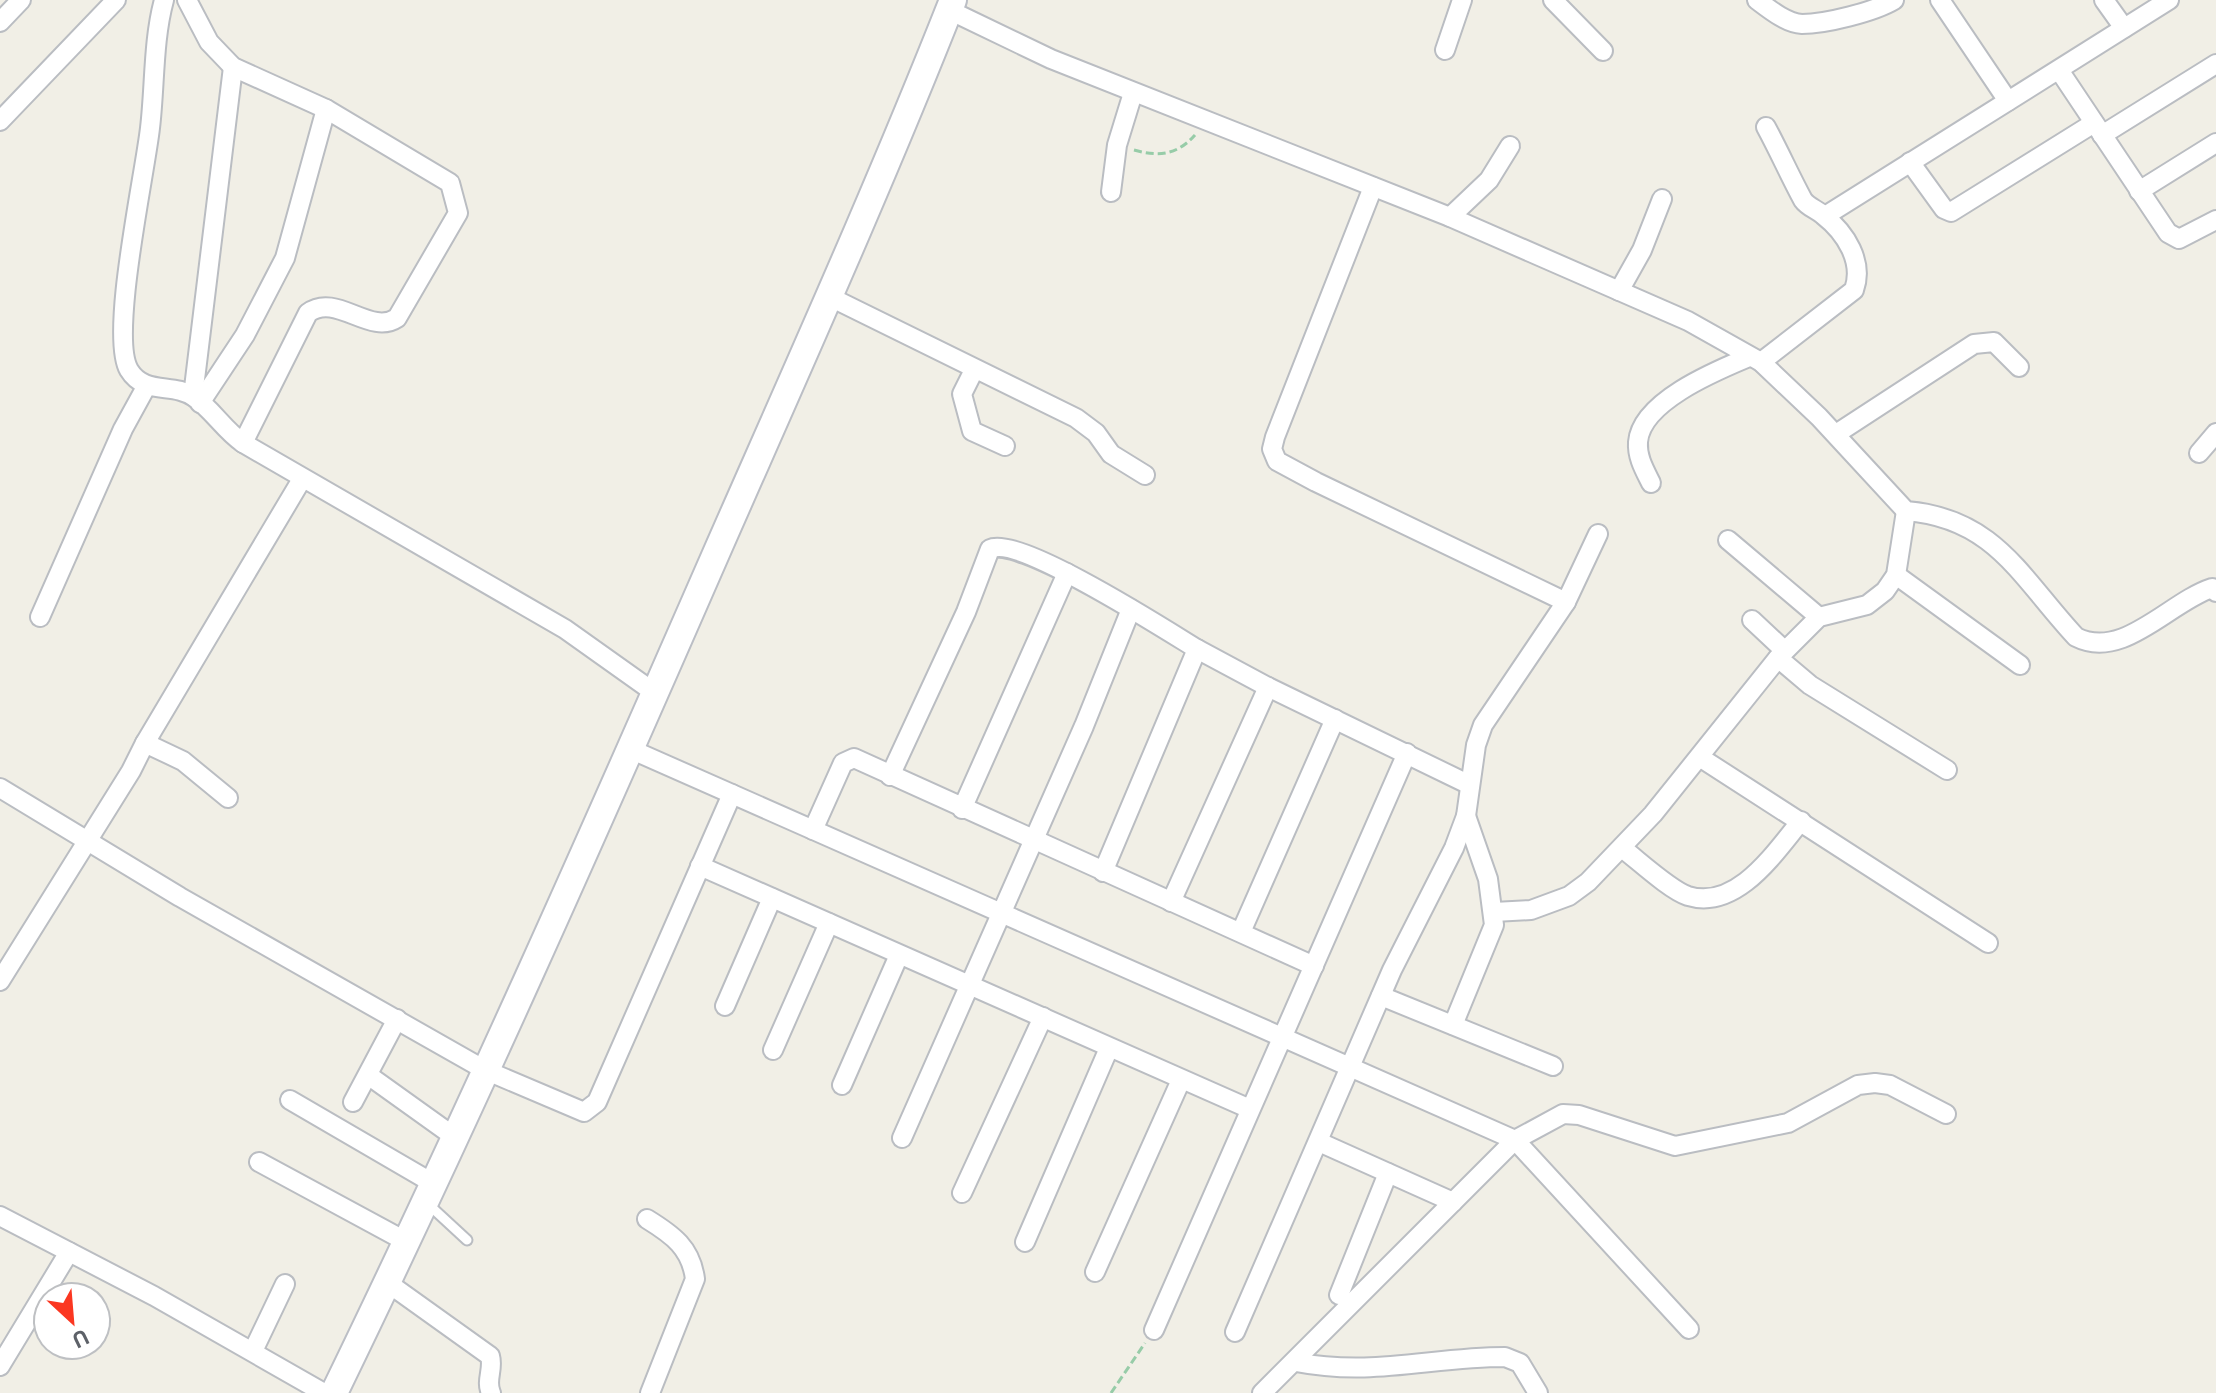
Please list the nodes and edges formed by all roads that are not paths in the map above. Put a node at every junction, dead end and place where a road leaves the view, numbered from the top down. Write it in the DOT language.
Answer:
graph roads {
  1 [pos="21,0"];
  2 [pos="116,0"];
  3 [pos="164,0"];
  4 [pos="187,0"];
  5 [pos="1462,0"];
  6 [pos="1553,0"];
  7 [pos="1757,0"];
  8 [pos="1894,0"];
  9 [pos="1940,0"];
  10 [pos="2104,0"];
  11 [pos="2169,0"];
  12 [pos="951,5"];
  13 [pos="1848,7"];
  14 [pos="0,22"];
  15 [pos="2124,28"];
  16 [pos="1445,50"];
  17 [pos="1603,51"];
  18 [pos="2216,64"];
  19 [pos="233,67"];
  20 [pos="2059,70"];
  21 [pos="1133,93"];
  22 [pos="2008,101"];
  23 [pos="326,109"];
  24 [pos="0,121"];
  25 [pos="1766,127"];
  26 [pos="2098,129"];
  27 [pos="2216,143"];
  28 [pos="1510,146"];
  29 [pos="1910,162"];
  30 [pos="1373,187"];
  31 [pos="2139,191"];
  32 [pos="1111,192"];
  33 [pos="1662,199"];
  34 [pos="1825,216"];
  35 [pos="1450,217"];
  36 [pos="2216,220"];
  37 [pos="1619,291"];
  38 [pos="828,296"];
  39 [pos="1755,360"];
  40 [pos="2019,367"];
  41 [pos="974,370"];
  42 [pos="146,387"];
  43 [pos="196,399"];
  44 [pos="2216,433"];
  45 [pos="1836,434"];
  46 [pos="243,443"];
  47 [pos="1005,446"];
  48 [pos="2199,453"];
  49 [pos="1145,475"];
  50 [pos="302,479"];
  51 [pos="1651,483"];
  52 [pos="1906,511"];
  53 [pos="1598,534"];
  54 [pos="1728,540"];
  55 [pos="1067,573"];
  56 [pos="1896,575"];
  57 [pos="2215,588"];
  58 [pos="1566,602"];
  59 [pos="1131,609"];
  60 [pos="40,617"];
  61 [pos="1819,617"];
  62 [pos="1752,620"];
  63 [pos="1197,649"];
  64 [pos="1781,654"];
  65 [pos="2020,665"];
  66 [pos="1268,687"];
  67 [pos="655,693"];
  68 [pos="1335,719"];
  69 [pos="145,743"];
  70 [pos="630,749"];
  71 [pos="1407,753"];
  72 [pos="1701,758"];
  73 [pos="1947,770"];
  74 [pos="890,776"];
  75 [pos="1470,785"];
  76 [pos="0,788"];
  77 [pos="732,794"];
  78 [pos="228,798"];
  79 [pos="962,809"];
  80 [pos="1466,816"];
  81 [pos="1801,821"];
  82 [pos="813,830"];
  83 [pos="1032,840"];
  84 [pos="85,841"];
  85 [pos="1622,848"];
  86 [pos="700,866"];
  87 [pos="1103,872"];
  88 [pos="772,898"];
  89 [pos="1171,902"];
  90 [pos="1494,912"];
  91 [pos="1001,913"];
  92 [pos="829,923"];
  93 [pos="1241,932"];
  94 [pos="1988,943"];
  95 [pos="899,955"];
  96 [pos="1314,966"];
  97 [pos="0,981"];
  98 [pos="968,985"];
  99 [pos="1381,996"];
  100 [pos="725,1006"];
  101 [pos="1043,1017"];
  102 [pos="397,1019"];
  103 [pos="1453,1025"];
  104 [pos="1282,1039"];
  105 [pos="1109,1048"];
  106 [pos="773,1050"];
  107 [pos="1553,1066"];
  108 [pos="485,1070"];
  109 [pos="1350,1070"];
  110 [pos="368,1075"];
  111 [pos="1181,1080"];
  112 [pos="842,1085"];
  113 [pos="290,1100"];
  114 [pos="353,1102"];
  115 [pos="1250,1109"];
  116 [pos="1946,1114"];
  117 [pos="456,1138"];
  118 [pos="902,1138"];
  119 [pos="1515,1140"];
  120 [pos="1319,1142"];
  121 [pos="259,1162"];
  122 [pos="1388,1173"];
  123 [pos="962,1193"];
  124 [pos="432,1194"];
  125 [pos="1453,1202"];
  126 [pos="0,1216"];
  127 [pos="647,1219"];
  128 [pos="467,1240"];
  129 [pos="407,1242"];
  130 [pos="1025,1242"];
  131 [pos="69,1252"];
  132 [pos="1095,1272"];
  133 [pos="388,1283"];
  134 [pos="285,1284"];
  135 [pos="1339,1295"];
  136 [pos="1689,1329"];
  137 [pos="1154,1330"];
  138 [pos="1235,1332"];
  139 [pos="253,1351"];
  140 [pos="1296,1362"];
  141 [pos="0,1366"];
  142 [pos="324,1393"];
  143 [pos="334,1393"];
  144 [pos="491,1393"];
  145 [pos="650,1393"];
  146 [pos="1262,1393"];
  147 [pos="1538,1393"];
  1 -- 14 [label="street"];
  2 -- 24 [label="street"];
  3 -- 42 [label="street"];
  4 -- 19 [label="street"];
  5 -- 16 [label="street"];
  6 -- 17 [label="street"];
  7 -- 13 [label="street"];
  8 -- 13 [label="street"];
  9 -- 22 [label="street"];
  10 -- 15 [label="street"];
  11 -- 15 [label="street"];
  12 -- 21 [label="street"];
  12 -- 38 [label="street"];
  15 -- 20 [label="street"];
  18 -- 26 [label="street"];
  19 -- 23 [label="street"];
  19 -- 43 [label="street"];
  20 -- 22 [label="street"];
  20 -- 26 [label="street"];
  21 -- 30 [label="street"];
  21 -- 32 [label="street"];
  22 -- 29 [label="street"];
  23 -- 43 [label="street"];
  23 -- 46 [label="street"];
  25 -- 34 [label="street"];
  26 -- 29 [label="street"];
  26 -- 31 [label="street"];
  27 -- 31 [label="street"];
  28 -- 35 [label="street"];
  29 -- 34 [label="street"];
  30 -- 35 [label="street"];
  30 -- 58 [label="street"];
  31 -- 36 [label="street"];
  33 -- 37 [label="street"];
  34 -- 39 [label="street"];
  35 -- 37 [label="street"];
  37 -- 39 [label="street"];
  38 -- 41 [label="street"];
  38 -- 67 [label="street"];
  39 -- 45 [label="street"];
  39 -- 51 [label="street"];
  40 -- 45 [label="street"];
  41 -- 47 [label="street"];
  41 -- 49 [label="street"];
  42 -- 43 [label="street"];
  42 -- 60 [label="street"];
  43 -- 46 [label="street"];
  44 -- 48 [label="street"];
  45 -- 52 [label="street"];
  46 -- 50 [label="street"];
  50 -- 67 [label="street"];
  50 -- 69 [label="street"];
  52 -- 56 [label="street"];
  52 -- 57 [label="street"];
  53 -- 58 [label="street"];
  54 -- 61 [label="street"];
  55 -- 59 [label="street"];
  55 -- 74 [label="street"];
  55 -- 79 [label="street"];
  56 -- 61 [label="street"];
  56 -- 65 [label="street"];
  58 -- 75 [label="street"];
  59 -- 63 [label="street"];
  59 -- 83 [label="street"];
  61 -- 64 [label="street"];
  62 -- 64 [label="street"];
  63 -- 66 [label="street"];
  63 -- 87 [label="street"];
  64 -- 72 [label="street"];
  64 -- 73 [label="street"];
  66 -- 68 [label="street"];
  66 -- 89 [label="street"];
  67 -- 70 [label="street"];
  68 -- 71 [label="street"];
  68 -- 93 [label="street"];
  69 -- 78 [label="street"];
  69 -- 84 [label="street"];
  70 -- 77 [label="street"];
  70 -- 108 [label="street"];
  71 -- 75 [label="street"];
  71 -- 96 [label="street"];
  72 -- 81 [label="street"];
  72 -- 85 [label="street"];
  74 -- 79 [label="street"];
  74 -- 82 [label="street"];
  75 -- 80 [label="street"];
  76 -- 84 [label="street"];
  77 -- 82 [label="street"];
  77 -- 86 [label="street"];
  79 -- 83 [label="street"];
  80 -- 90 [label="street"];
  80 -- 99 [label="street"];
  81 -- 85 [label="street"];
  81 -- 94 [label="street"];
  82 -- 91 [label="street"];
  83 -- 87 [label="street"];
  83 -- 91 [label="street"];
  84 -- 97 [label="street"];
  84 -- 102 [label="street"];
  85 -- 90 [label="street"];
  86 -- 88 [label="street"];
  86 -- 108 [label="street"];
  87 -- 89 [label="street"];
  88 -- 92 [label="street"];
  88 -- 100 [label="street"];
  89 -- 93 [label="street"];
  90 -- 103 [label="street"];
  91 -- 98 [label="street"];
  91 -- 104 [label="street"];
  92 -- 95 [label="street"];
  92 -- 106 [label="street"];
  93 -- 96 [label="street"];
  95 -- 98 [label="street"];
  95 -- 112 [label="street"];
  96 -- 104 [label="street"];
  98 -- 101 [label="street"];
  98 -- 118 [label="street"];
  99 -- 103 [label="street"];
  99 -- 109 [label="street"];
  101 -- 105 [label="street"];
  101 -- 123 [label="street"];
  102 -- 108 [label="street"];
  102 -- 110 [label="street"];
  103 -- 107 [label="street"];
  104 -- 109 [label="street"];
  104 -- 115 [label="street"];
  105 -- 111 [label="street"];
  105 -- 130 [label="street"];
  108 -- 117 [label="street"];
  109 -- 119 [label="street"];
  109 -- 120 [label="street"];
  110 -- 114 [label="street"];
  110 -- 117 [label="street"];
  111 -- 115 [label="street"];
  111 -- 132 [label="street"];
  113 -- 124 [label="street"];
  115 -- 137 [label="street"];
  116 -- 119 [label="street"];
  117 -- 124 [label="street"];
  119 -- 125 [label="street"];
  119 -- 136 [label="street"];
  120 -- 122 [label="street"];
  120 -- 138 [label="street"];
  121 -- 129 [label="street"];
  122 -- 125 [label="street"];
  122 -- 135 [label="street"];
  124 -- 128 [label="lane"];
  124 -- 129 [label="street"];
  125 -- 140 [label="street"];
  126 -- 131 [label="street"];
  127 -- 145 [label="street"];
  129 -- 133 [label="street"];
  131 -- 139 [label="street"];
  131 -- 141 [label="street"];
  133 -- 143 [label="street"];
  133 -- 144 [label="street"];
  134 -- 139 [label="street"];
  139 -- 142 [label="street"];
  140 -- 146 [label="street"];
  140 -- 147 [label="street"];
}
